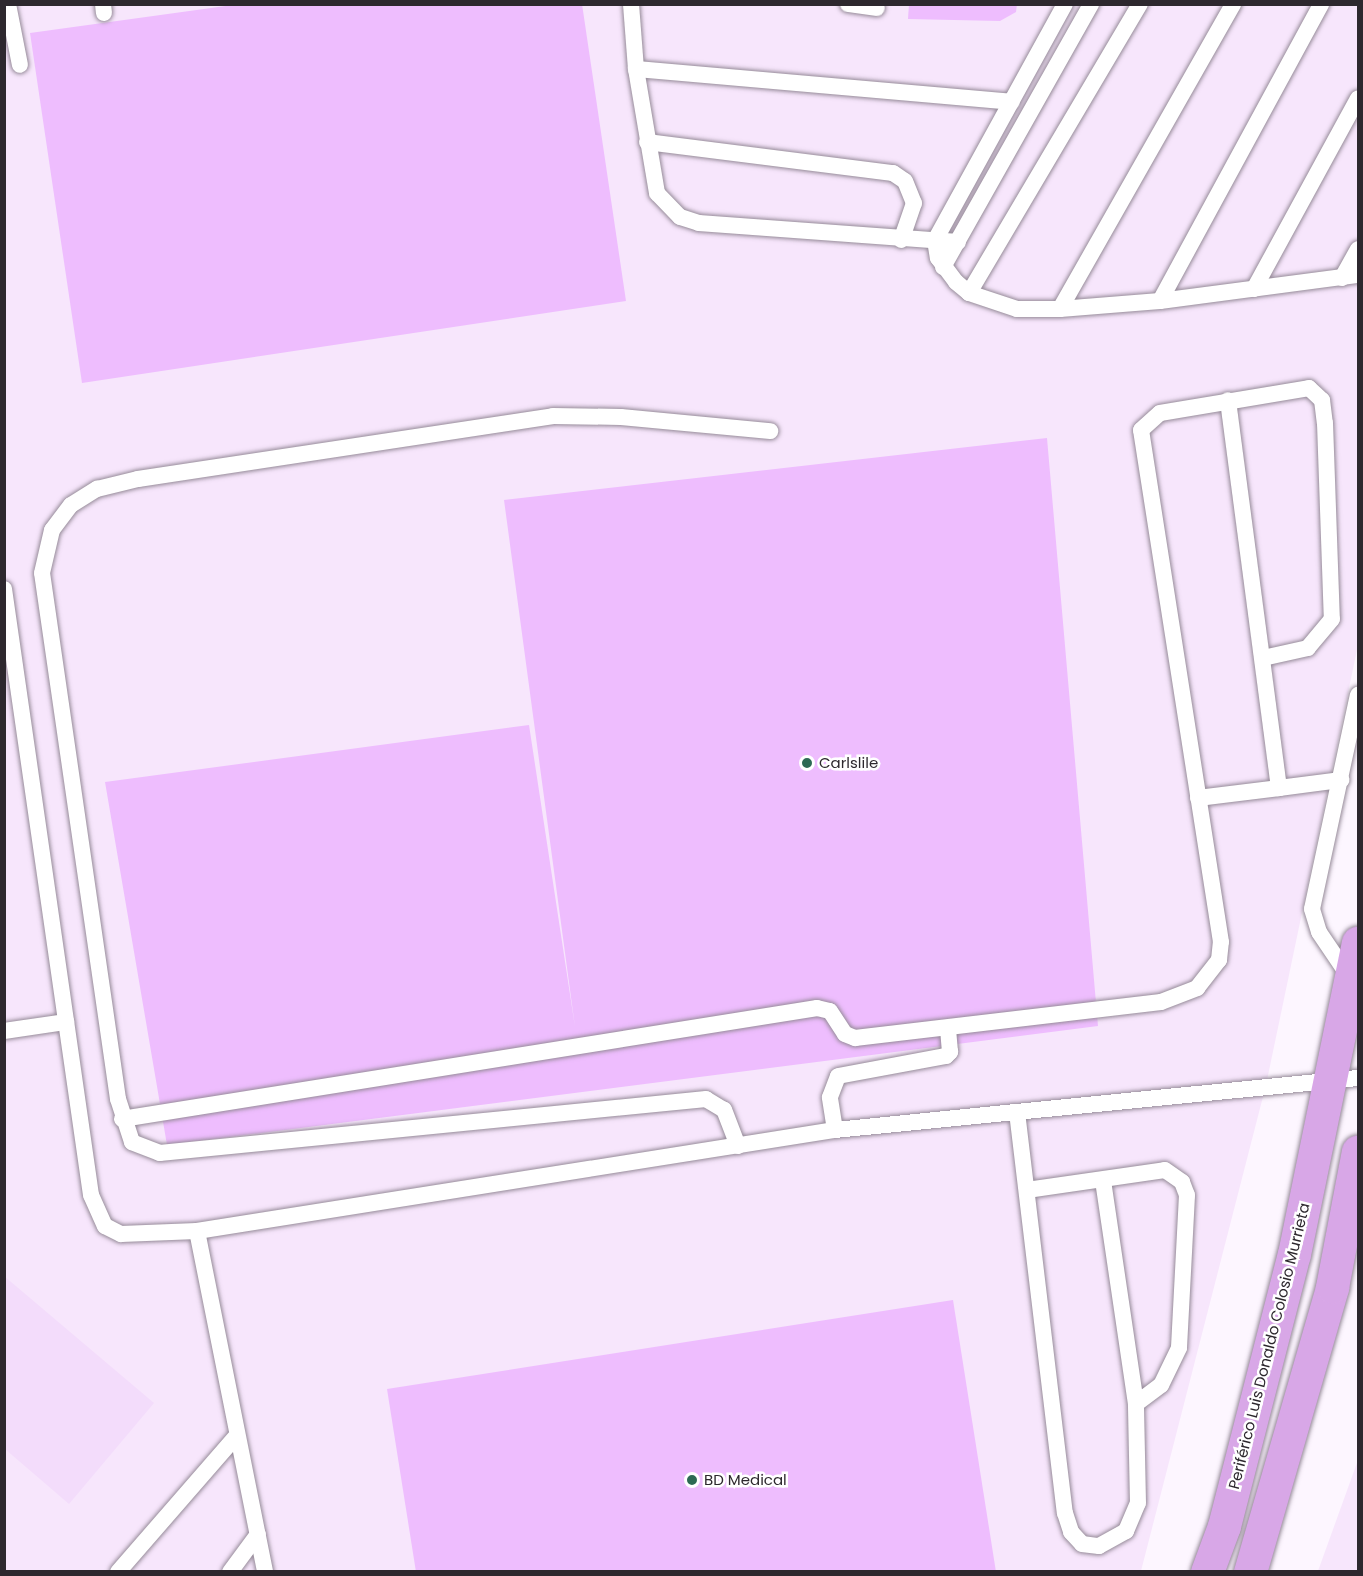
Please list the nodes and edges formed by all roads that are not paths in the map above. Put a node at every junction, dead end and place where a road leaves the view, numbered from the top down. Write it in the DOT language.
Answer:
graph roads {
  1 [pos="8,4"];
  2 [pos="631,4"];
  3 [pos="848,4"];
  4 [pos="1065,4"];
  5 [pos="1092,4"];
  6 [pos="1140,4"];
  7 [pos="1233,4"];
  8 [pos="1321,4"];
  9 [pos="877,8"];
  10 [pos="20,65"];
  11 [pos="636,69"];
  12 [pos="1359,98"];
  13 [pos="1012,102"];
  14 [pos="647,142"];
  15 [pos="901,240"];
  16 [pos="935,240"];
  17 [pos="958,242"];
  18 [pos="1359,249"];
  19 [pos="943,267"];
  20 [pos="1359,275"];
  21 [pos="1341,278"];
  22 [pos="1254,289"];
  23 [pos="969,293"];
  24 [pos="1160,302"];
  25 [pos="1060,309"];
  26 [pos="1228,400"];
  27 [pos="770,431"];
  28 [pos="4,590"];
  29 [pos="1263,658"];
  30 [pos="1359,695"];
  31 [pos="1341,780"];
  32 [pos="1279,788"];
  33 [pos="1198,798"];
  34 [pos="1359,942"];
  35 [pos="1355,983"];
  36 [pos="66,1022"];
  37 [pos="948,1029"];
  38 [pos="4,1031"];
  39 [pos="1344,1078"];
  40 [pos="1017,1112"];
  41 [pos="122,1119"];
  42 [pos="835,1130"];
  43 [pos="738,1146"];
  44 [pos="1359,1151"];
  45 [pos="1103,1180"];
  46 [pos="1027,1190"];
  47 [pos="197,1231"];
  48 [pos="1136,1404"];
  49 [pos="237,1435"];
  50 [pos="258,1533"];
  51 [pos="118,1572"];
  52 [pos="230,1572"];
  53 [pos="265,1572"];
  54 [pos="1207,1572"];
  55 [pos="1250,1572"];
  1 -- 10 [label="lane"];
  2 -- 11 [label="lane"];
  3 -- 9 [label="lane"];
  4 -- 13 [label="lane"];
  5 -- 17 [label="lane"];
  6 -- 23 [label="lane"];
  7 -- 25 [label="lane"];
  8 -- 24 [label="lane"];
  11 -- 13 [label="lane"];
  11 -- 14 [label="lane"];
  12 -- 22 [label="lane"];
  13 -- 16 [label="lane"];
  14 -- 15 [label="lane"];
  14 -- 15 [label="lane"];
  15 -- 16 [label="lane"];
  16 -- 17 [label="lane"];
  16 -- 19 [label="lane"];
  17 -- 19 [label="lane"];
  18 -- 21 [label="lane"];
  19 -- 23 [label="lane"];
  20 -- 21 [label="lane"];
  21 -- 22 [label="lane"];
  22 -- 24 [label="lane"];
  23 -- 25 [label="lane"];
  24 -- 25 [label="lane"];
  26 -- 29 [label="lane"];
  26 -- 29 [label="lane"];
  26 -- 33 [label="lane"];
  27 -- 41 [label="lane"];
  28 -- 36 [label="lane"];
  29 -- 32 [label="lane"];
  30 -- 31 [label="lane"];
  31 -- 32 [label="lane"];
  31 -- 35 [label="lane"];
  32 -- 33 [label="lane"];
  33 -- 37 [label="lane"];
  34 -- 35 [label="main road, Periférico Luis Donaldo Colosio Murrieta"];
  35 -- 39 [label="main road, Periférico Luis Donaldo Colosio Murrieta"];
  36 -- 38 [label="lane"];
  36 -- 47 [label="lane"];
  37 -- 41 [label="lane"];
  37 -- 42 [label="lane"];
  39 -- 40 [label="lane"];
  39 -- 54 [label="main road, Periférico Luis Donaldo Colosio Murrieta"];
  40 -- 42 [label="lane"];
  40 -- 46 [label="lane"];
  41 -- 43 [label="lane"];
  42 -- 43 [label="lane"];
  43 -- 47 [label="lane"];
  44 -- 55 [label="main road"];
  45 -- 46 [label="lane"];
  45 -- 48 [label="lane"];
  45 -- 48 [label="lane"];
  46 -- 48 [label="lane"];
  47 -- 49 [label="lane"];
  49 -- 50 [label="lane"];
  49 -- 51 [label="lane"];
  50 -- 52 [label="lane"];
  50 -- 53 [label="lane"];
}
